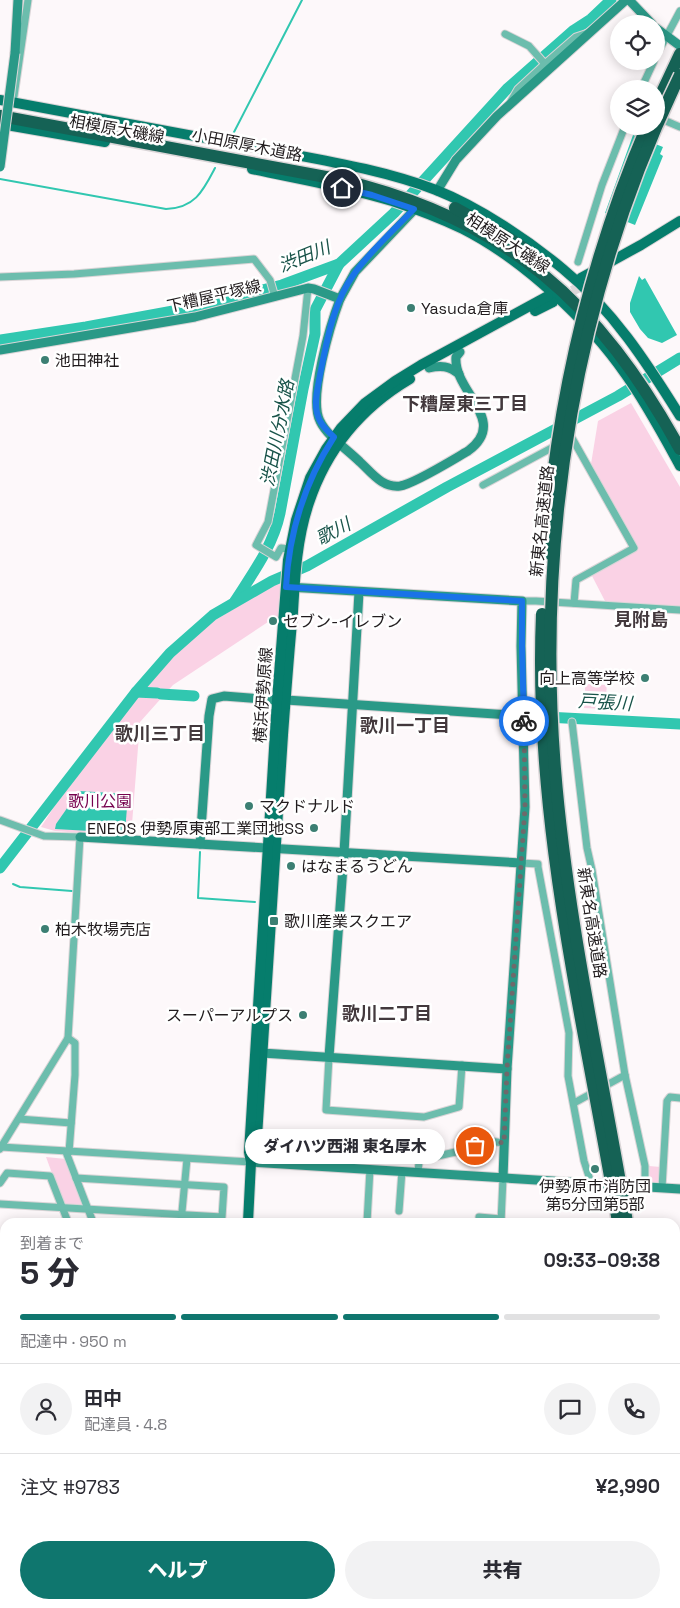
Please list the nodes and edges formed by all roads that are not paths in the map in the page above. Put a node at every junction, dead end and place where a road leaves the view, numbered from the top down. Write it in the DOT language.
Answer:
graph roads {
  1 [pos="18,0"];
  2 [pos="28,0"];
  3 [pos="628,0"];
  4 [pos="680,10"];
  5 [pos="643,15"];
  6 [pos="588,33"];
  7 [pos="505,34"];
  8 [pos="666,36"];
  9 [pos="680,46"];
  10 [pos="680,54"];
  11 [pos="545,64"];
  12 [pos="680,75"];
  13 [pos="665,86"];
  14 [pos="0,100"];
  15 [pos="13,103"];
  16 [pos="509,104"];
  17 [pos="0,109"];
  18 [pos="0,116"];
  19 [pos="665,121"];
  20 [pos="0,124"];
  21 [pos="680,127"];
  22 [pos="621,135"];
  23 [pos="644,135"];
  24 [pos="0,167"];
  25 [pos="402,192"];
  26 [pos="421,198"];
  27 [pos="680,221"];
  28 [pos="680,228"];
  29 [pos="578,262"];
  30 [pos="0,277"];
  31 [pos="311,289"];
  32 [pos="275,297"];
  33 [pos="338,298"];
  34 [pos="0,350"];
  35 [pos="460,352"];
  36 [pos="429,368"];
  37 [pos="636,369"];
  38 [pos="458,374"];
  39 [pos="648,387"];
  40 [pos="680,416"];
  41 [pos="680,434"];
  42 [pos="337,440"];
  43 [pos="680,449"];
  44 [pos="680,466"];
  45 [pos="483,485"];
  46 [pos="291,554"];
  47 [pos="290,584"];
  48 [pos="359,592"];
  49 [pos="522,601"];
  50 [pos="574,603"];
  51 [pos="680,610"];
  52 [pos="281,700"];
  53 [pos="352,704"];
  54 [pos="524,716"];
  55 [pos="572,722"];
  56 [pos="0,820"];
  57 [pos="80,837"];
  58 [pos="200,844"];
  59 [pos="272,848"];
  60 [pos="344,853"];
  61 [pos="521,863"];
  62 [pos="68,1038"];
  63 [pos="625,1042"];
  64 [pos="262,1053"];
  65 [pos="622,1053"];
  66 [pos="329,1057"];
  67 [pos="462,1065"];
  68 [pos="507,1069"];
  69 [pos="625,1075"];
  70 [pos="680,1098"];
  71 [pos="574,1103"];
  72 [pos="19,1119"];
  73 [pos="71,1123"];
  74 [pos="504,1143"];
  75 [pos="1,1148"];
  76 [pos="68,1152"];
  77 [pos="187,1159"];
  78 [pos="252,1162"];
  79 [pos="370,1169"];
  80 [pos="402,1171"];
  81 [pos="418,1172"];
  82 [pos="76,1178"];
  83 [pos="503,1178"];
  84 [pos="0,1183"];
  85 [pos="591,1183"];
  86 [pos="184,1184"];
  87 [pos="645,1187"];
  88 [pos="662,1188"];
  89 [pos="680,1189"];
  90 [pos="0,1204"];
  91 [pos="409,1206"];
  92 [pos="63,1208"];
  93 [pos="88,1209"];
  94 [pos="479,1217"];
  95 [pos="67,1218"];
  96 [pos="91,1218"];
  97 [pos="173,1218"];
  98 [pos="182,1218"];
  99 [pos="202,1218"];
  100 [pos="248,1218"];
  101 [pos="366,1218"];
  102 [pos="484,1218"];
  103 [pos="501,1218"];
  104 [pos="617,1218"];
  105 [pos="626,1218"];
  1 -- 24 [label="street, bridge"];
  2 -- 15 [label="street"];
  3 -- 5 [label="street"];
  3 -- 6 [label="street"];
  4 -- 8 [label="street"];
  6 -- 11 [label="street"];
  6 -- 16 [label="street"];
  7 -- 11 [label="street"];
  8 -- 9 [label="street"];
  10 -- 13 [label="highway"];
  11 -- 16 [label="street"];
  12 -- 105 [label="highway, 新東名高速道路, bridge"];
  14 -- 15 [label="main road, 相模原大磯線"];
  15 -- 25 [label="main road, 相模原大磯線"];
  16 -- 26 [label="street"];
  17 -- 25 [label="highway, 小田原厚木道路"];
  18 -- 25 [label="highway, 小田原厚木道路"];
  19 -- 21 [label="street"];
  20 -- 25 [label="main road, 相模原大磯線"];
  22 -- 29 [label="street"];
  23 -- 104 [label="highway, 新東名高速道路, bridge"];
  25 -- 26 [label="highway, 小田原厚木道路"];
  25 -- 26 [label="main road, 相模原大磯線"];
  26 -- 33 [label="street"];
  26 -- 37 [label="main road, 相模原大磯線"];
  26 -- 37 [label="highway, 小田原厚木道路"];
  27 -- 28 [label="main road"];
  30 -- 32 [label="street"];
  31 -- 32 [label="street, 下糟屋平塚線"];
  31 -- 33 [label="street"];
  31 -- 46 [label="street"];
  32 -- 34 [label="street, 下糟屋平塚線"];
  33 -- 42 [label="street"];
  35 -- 36 [label="main road, 横浜伊勢原線"];
  35 -- 38 [label="street"];
  35 -- 42 [label="main road, 横浜伊勢原線"];
  36 -- 38 [label="street"];
  36 -- 42 [label="main road, 横浜伊勢原線"];
  37 -- 39 [label="highway, 小田原厚木道路"];
  38 -- 42 [label="street"];
  39 -- 40 [label="main road"];
  39 -- 41 [label="highway, 小田原厚木道路"];
  39 -- 43 [label="highway, 小田原厚木道路"];
  39 -- 44 [label="main road"];
  42 -- 46 [label="main road, 横浜伊勢原線"];
  45 -- 50 [label="street"];
  46 -- 47 [label="main road, 横浜伊勢原線"];
  47 -- 48 [label="street"];
  47 -- 52 [label="main road, 横浜伊勢原線"];
  48 -- 49 [label="street"];
  48 -- 53 [label="street"];
  49 -- 50 [label="street"];
  49 -- 54 [label="street"];
  50 -- 51 [label="street"];
  52 -- 53 [label="street"];
  52 -- 58 [label="street"];
  52 -- 59 [label="main road, 横浜伊勢原線"];
  53 -- 54 [label="street"];
  53 -- 60 [label="street"];
  54 -- 61 [label="street"];
  55 -- 65 [label="street"];
  56 -- 57 [label="street"];
  57 -- 58 [label="street"];
  57 -- 62 [label="street"];
  58 -- 59 [label="street"];
  59 -- 60 [label="street"];
  59 -- 64 [label="main road, 横浜伊勢原線"];
  59 -- 78 [label="main road, 横浜伊勢原線"];
  60 -- 61 [label="street"];
  60 -- 66 [label="street"];
  61 -- 68 [label="street"];
  61 -- 71 [label="street"];
  62 -- 72 [label="street"];
  62 -- 73 [label="street"];
  63 -- 65 [label="street"];
  64 -- 66 [label="street"];
  64 -- 78 [label="main road, 横浜伊勢原線"];
  65 -- 69 [label="street"];
  66 -- 67 [label="street"];
  66 -- 67 [label="street"];
  67 -- 68 [label="street"];
  68 -- 74 [label="street"];
  69 -- 71 [label="street"];
  69 -- 87 [label="street"];
  70 -- 88 [label="street"];
  71 -- 85 [label="street"];
  72 -- 73 [label="street"];
  72 -- 75 [label="street"];
  73 -- 76 [label="street"];
  74 -- 81 [label="street"];
  74 -- 83 [label="street"];
  75 -- 76 [label="street"];
  76 -- 77 [label="street"];
  76 -- 82 [label="street"];
  77 -- 78 [label="street"];
  77 -- 86 [label="street"];
  78 -- 79 [label="street"];
  78 -- 100 [label="main road, 横浜伊勢原線"];
  79 -- 80 [label="street"];
  79 -- 101 [label="street"];
  80 -- 81 [label="street"];
  80 -- 91 [label="street"];
  81 -- 83 [label="street"];
  82 -- 86 [label="street"];
  82 -- 93 [label="street"];
  83 -- 85 [label="street"];
  83 -- 103 [label="street"];
  84 -- 92 [label="street"];
  85 -- 87 [label="street"];
  86 -- 98 [label="street"];
  86 -- 99 [label="street"];
  87 -- 88 [label="street"];
  88 -- 89 [label="street"];
  90 -- 92 [label="street"];
  92 -- 93 [label="street"];
  92 -- 95 [label="street"];
  93 -- 96 [label="street"];
  93 -- 97 [label="street"];
  94 -- 102 [label="street"];
}
